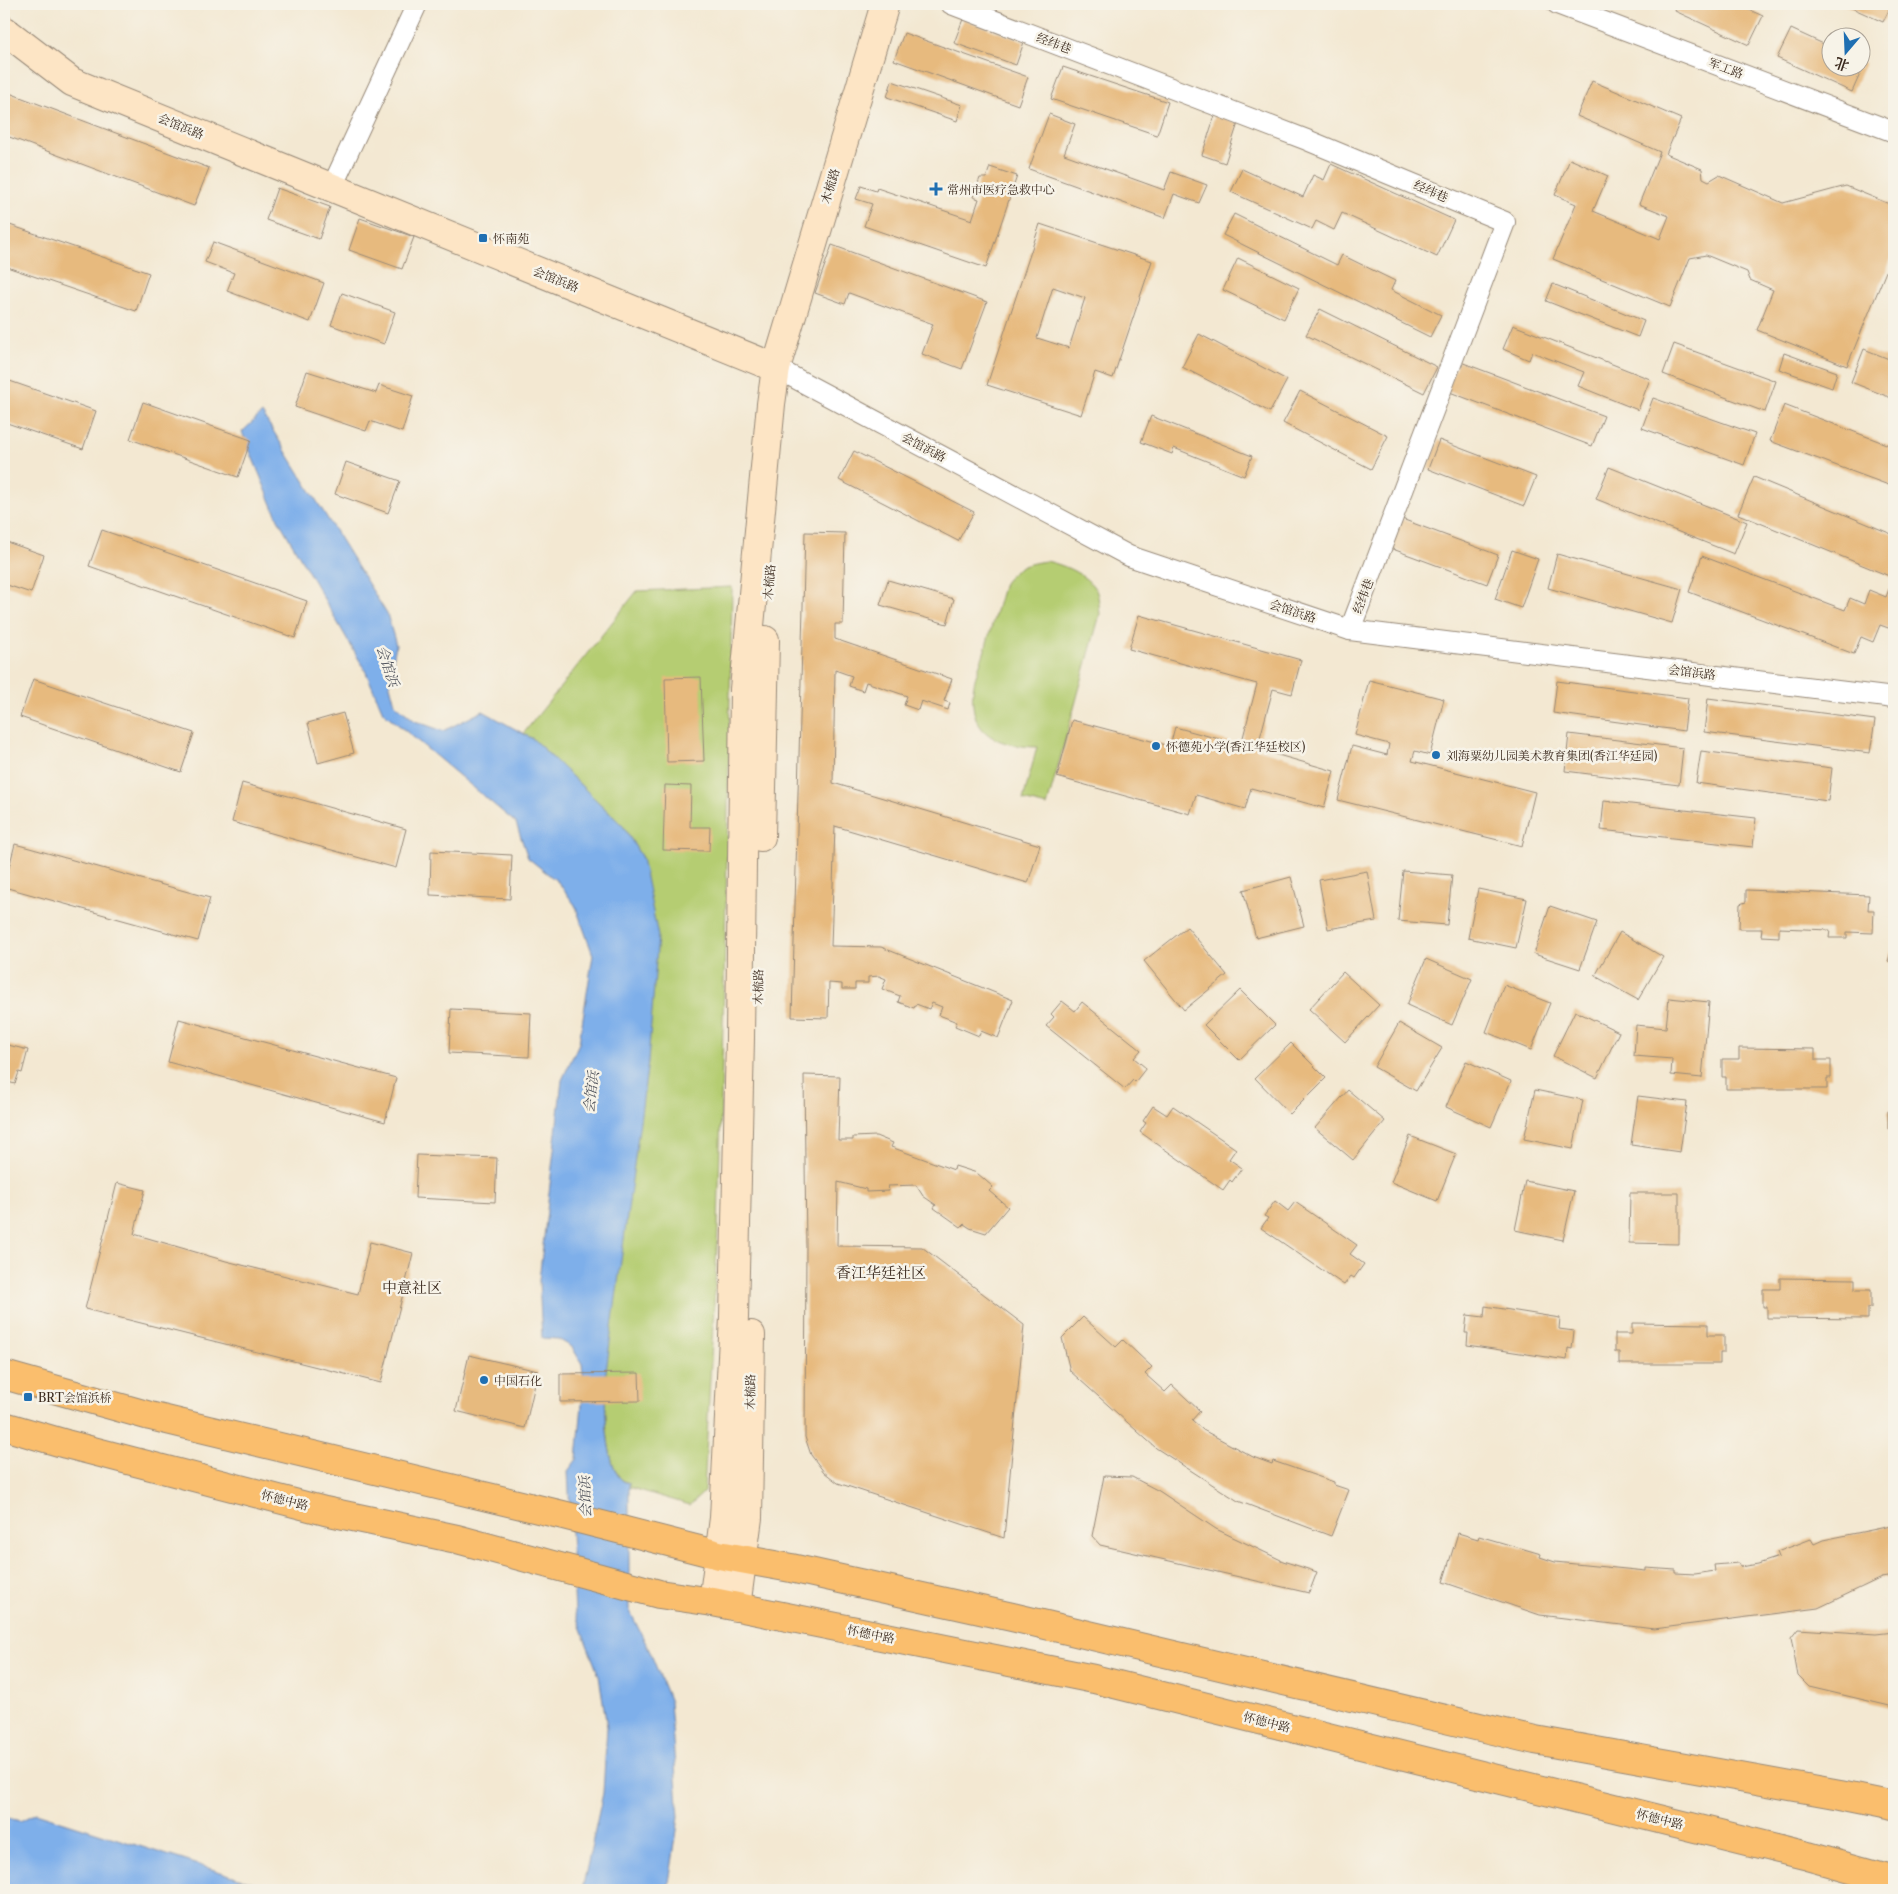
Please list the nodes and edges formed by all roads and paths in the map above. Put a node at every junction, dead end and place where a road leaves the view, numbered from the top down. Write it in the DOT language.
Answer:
graph roads {
  1 [pos="417,4"];
  2 [pos="885,4"];
  3 [pos="951,4"];
  4 [pos="1557,4"];
  5 [pos="4,30"];
  6 [pos="1894,132"];
  7 [pos="332,187"];
  8 [pos="776,368"];
  9 [pos="1350,630"];
  10 [pos="1894,698"];
  11 [pos="4,1375"];
  12 [pos="4,1426"];
  13 [pos="731,1557"];
  14 [pos="725,1604"];
  15 [pos="1894,1806"];
  16 [pos="1808,1856"];
  17 [pos="1894,1880"];
  18 [pos="1889,1890"];
  1 -- 7 [label="street"];
  2 -- 8 [label="street, 木梳路"];
  3 -- 9 [label="street, 经纬巷"];
  4 -- 6 [label="street, 军工路"];
  5 -- 7 [label="street, 会馆浜路"];
  7 -- 8 [label="street, 会馆浜路"];
  8 -- 9 [label="street, 会馆浜路"];
  8 -- 13 [label="street, 木梳路"];
  9 -- 10 [label="street, 会馆浜路"];
  11 -- 13 [label="main road"];
  12 -- 14 [label="main road, 怀德中路"];
  13 -- 14 [label="street, 木梳路"];
  13 -- 15 [label="main road"];
  14 -- 16 [label="main road, 怀德中路"];
  16 -- 17 [label="main road, 怀德中路"];
  16 -- 18 [label="main road"];
}
